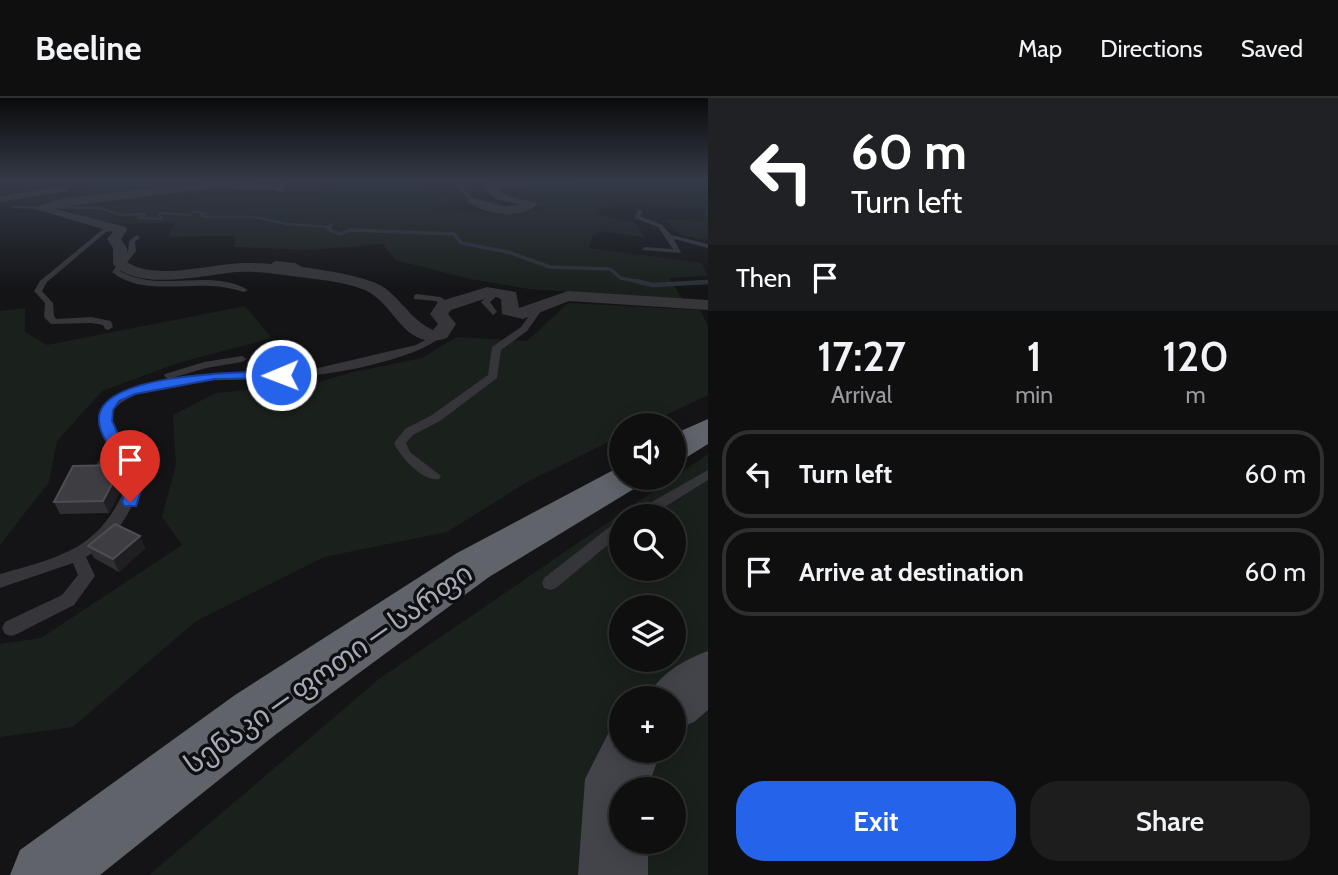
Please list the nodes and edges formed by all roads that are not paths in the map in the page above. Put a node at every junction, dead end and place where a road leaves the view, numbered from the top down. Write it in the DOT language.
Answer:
graph roads {
  1 [pos="58,217"];
  2 [pos="69,217"];
  3 [pos="637,217"];
  4 [pos="81,221"];
  5 [pos="114,228"];
  6 [pos="669,236"];
  7 [pos="137,237"];
  8 [pos="708,246"];
  9 [pos="644,248"];
  10 [pos="276,263"];
  11 [pos="120,264"];
  12 [pos="312,275"];
  13 [pos="244,290"];
  14 [pos="499,291"];
  15 [pos="417,298"];
  16 [pos="449,304"];
  17 [pos="708,305"];
  18 [pos="537,311"];
  19 [pos="494,312"];
  20 [pos="108,327"];
  21 [pos="434,338"];
  22 [pos="242,359"];
  23 [pos="132,391"];
  24 [pos="708,429"];
  25 [pos="686,442"];
  26 [pos="116,444"];
  27 [pos="98,473"];
  28 [pos="708,474"];
  29 [pos="434,476"];
  30 [pos="609,487"];
  31 [pos="659,504"];
  32 [pos="609,536"];
  33 [pos="77,554"];
  34 [pos="0,581"];
  35 [pos="550,583"];
  36 [pos="11,628"];
  37 [pos="708,676"];
  38 [pos="686,693"];
  39 [pos="625,763"];
  40 [pos="45,875"];
  41 [pos="613,875"];
  1 -- 4 [label="street"];
  2 -- 4 [label="street"];
  3 -- 6 [label="lane"];
  4 -- 5 [label="street"];
  5 -- 11 [label="street"];
  5 -- 20 [label="lane"];
  6 -- 8 [label="lane"];
  6 -- 9 [label="lane"];
  7 -- 11 [label="lane"];
  10 -- 12 [label="lane"];
  11 -- 12 [label="street"];
  11 -- 13 [label="lane"];
  12 -- 21 [label="street"];
  14 -- 16 [label="street"];
  14 -- 18 [label="street"];
  14 -- 19 [label="lane"];
  15 -- 16 [label="lane"];
  16 -- 21 [label="street"];
  17 -- 18 [label="street"];
  18 -- 29 [label="lane"];
  21 -- 23 [label="lane"];
  22 -- 23 [label="lane"];
  23 -- 26 [label="lane"];
  24 -- 25 [label="highway"];
  26 -- 27 [label="lane"];
  26 -- 33 [label="lane"];
  28 -- 31 [label="lane"];
  30 -- 40 [label="highway, სენაკი — ფოთი — სარფი"];
  32 -- 35 [label="lane"];
  33 -- 34 [label="lane"];
  33 -- 36 [label="lane"];
  37 -- 38 [label="street"];
  39 -- 41 [label="street"];
}
